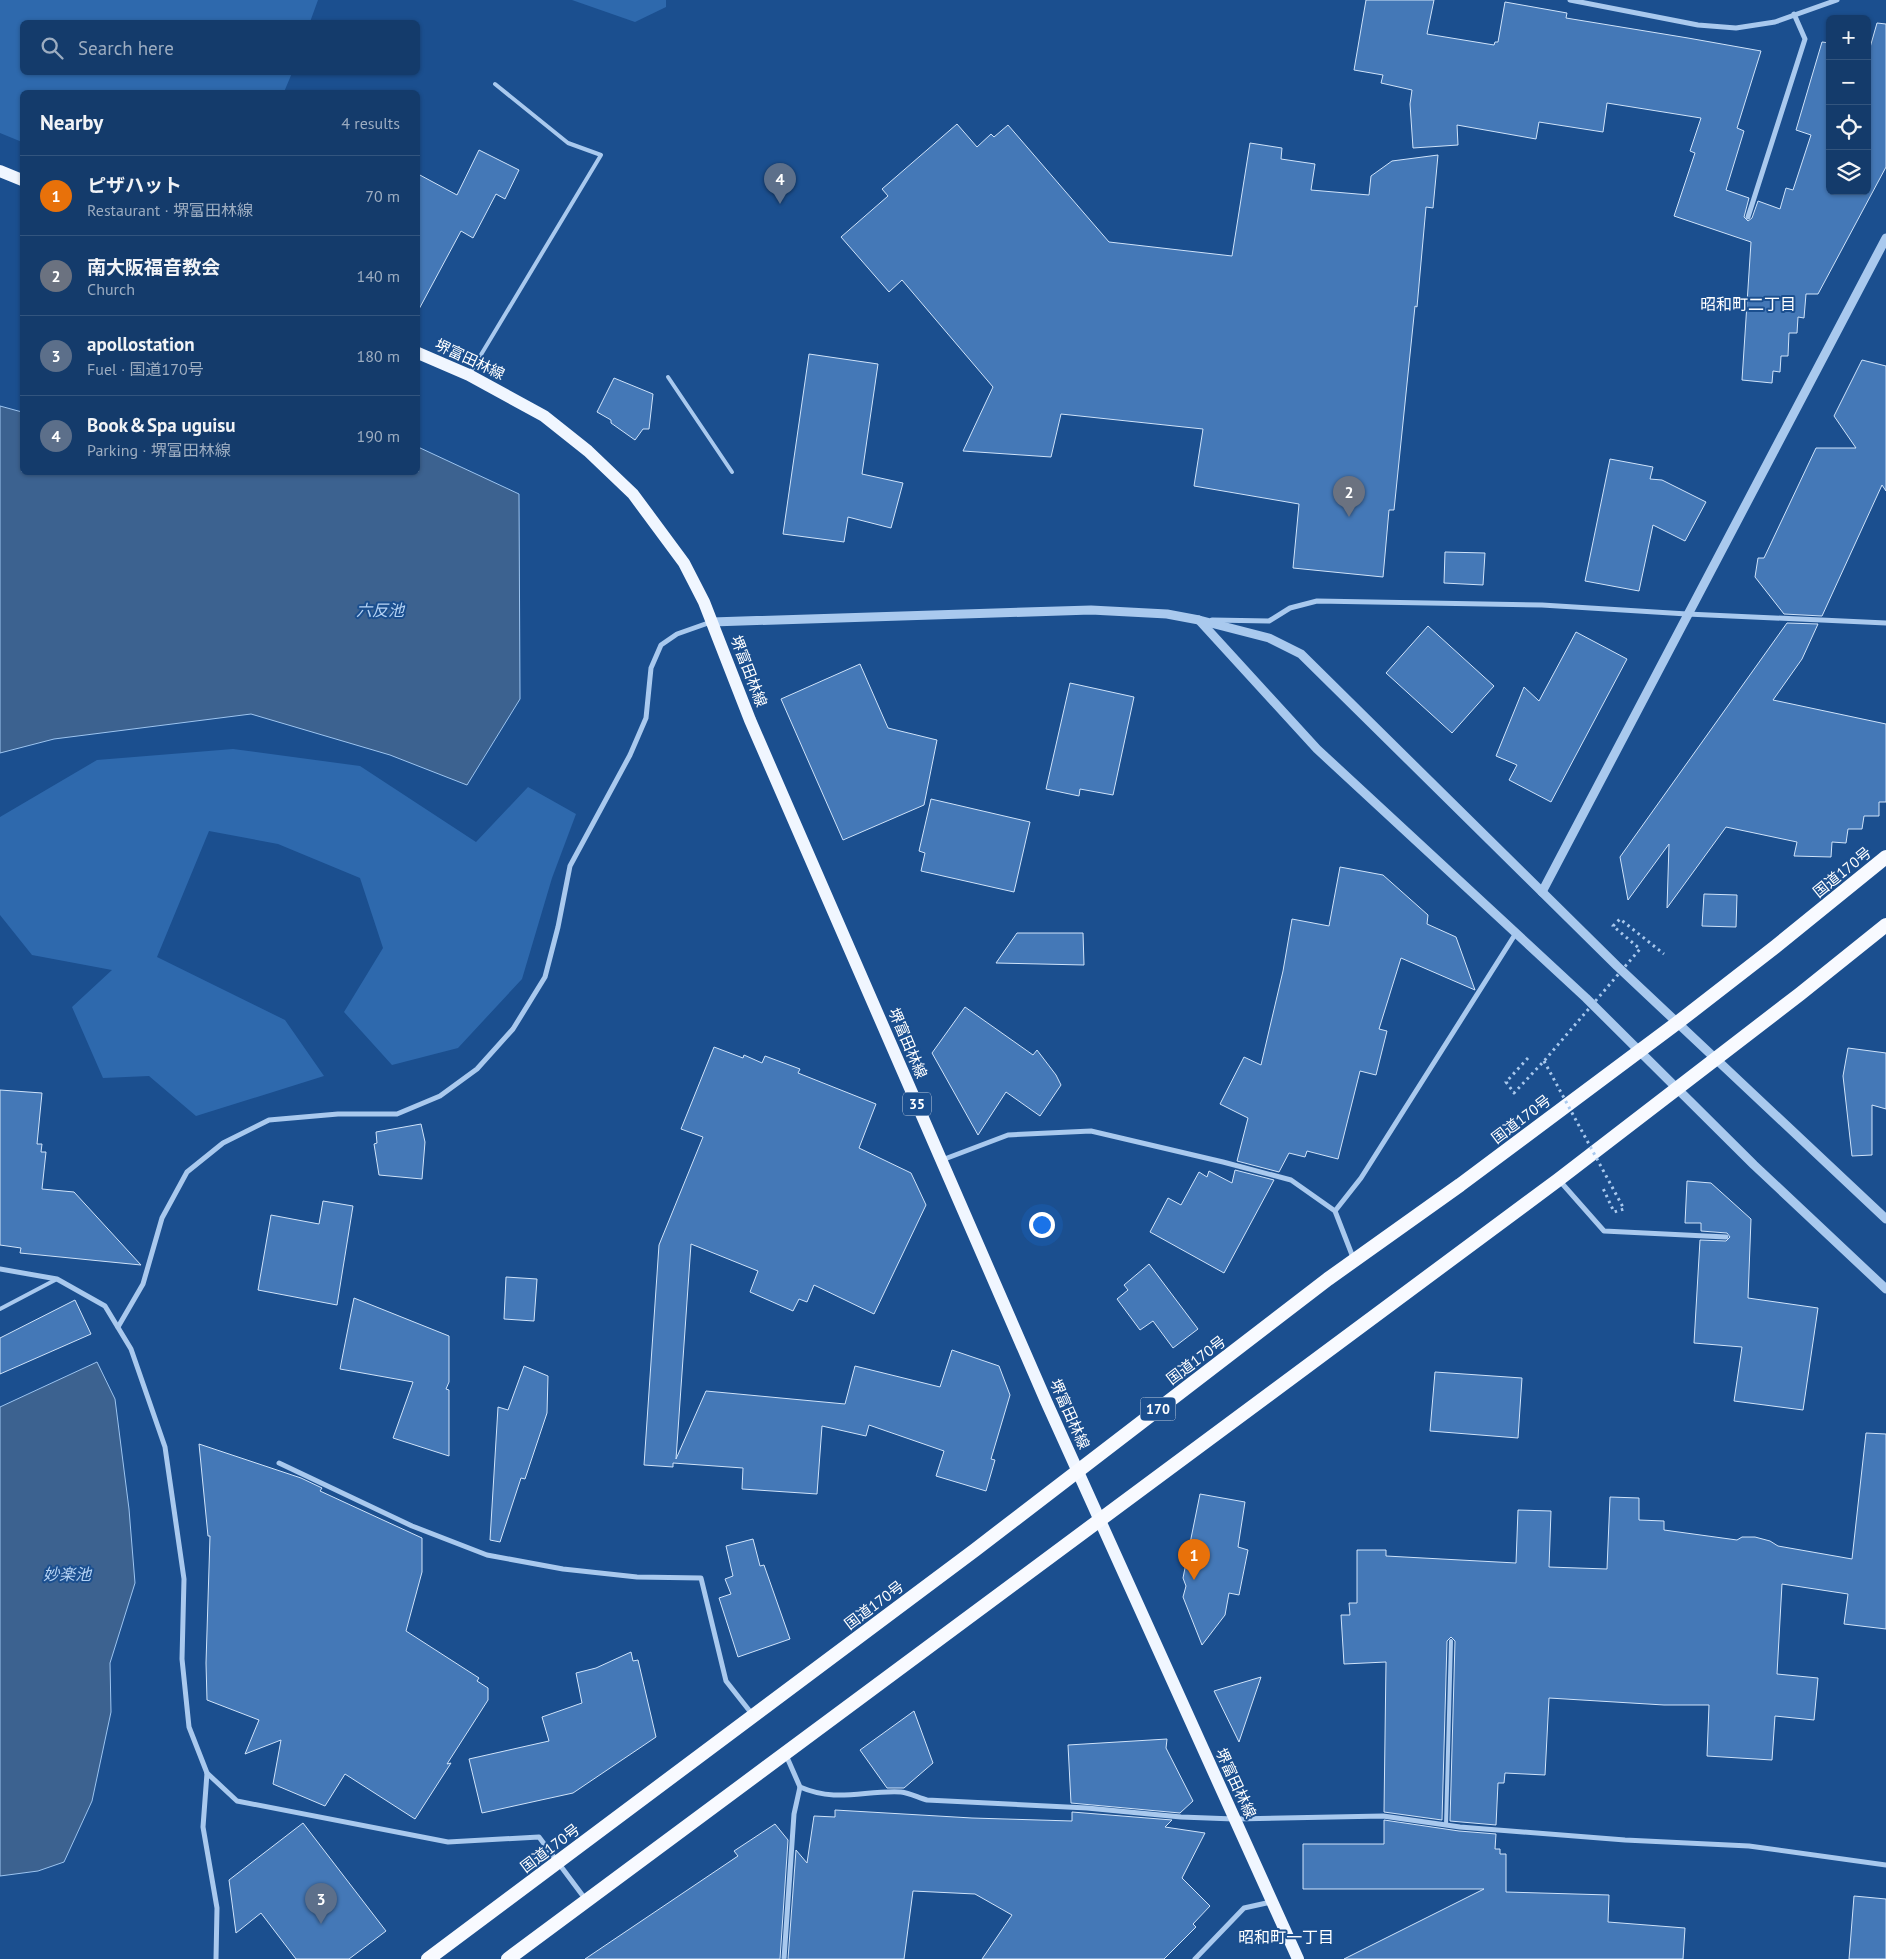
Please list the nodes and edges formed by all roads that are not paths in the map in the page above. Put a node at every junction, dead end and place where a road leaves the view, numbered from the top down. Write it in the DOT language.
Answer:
graph roads {
  1 [pos="1570,0"];
  2 [pos="1837,0"];
  3 [pos="1794,14"];
  4 [pos="495,84"];
  5 [pos="0,171"];
  6 [pos="20,179"];
  7 [pos="1748,217"];
  8 [pos="1886,238"];
  9 [pos="420,353"];
  10 [pos="469,375"];
  11 [pos="668,377"];
  12 [pos="732,472"];
  13 [pos="1687,614"];
  14 [pos="1199,620"];
  15 [pos="712,622"];
  16 [pos="1886,623"];
  17 [pos="1886,857"];
  18 [pos="1542,892"];
  19 [pos="1886,925"];
  20 [pos="1516,933"];
  21 [pos="1677,1023"];
  22 [pos="1639,1051"];
  23 [pos="1716,1059"];
  24 [pos="1677,1088"];
  25 [pos="941,1160"];
  26 [pos="1558,1180"];
  27 [pos="1335,1211"];
  28 [pos="1886,1219"];
  29 [pos="1726,1237"];
  30 [pos="1354,1261"];
  31 [pos="0,1268"];
  32 [pos="57,1279"];
  33 [pos="1886,1289"];
  34 [pos="0,1309"];
  35 [pos="118,1327"];
  36 [pos="279,1463"];
  37 [pos="1077,1471"];
  38 [pos="1099,1521"];
  39 [pos="1451,1641"];
  40 [pos="753,1716"];
  41 [pos="785,1753"];
  42 [pos="207,1773"];
  43 [pos="800,1787"];
  44 [pos="1234,1819"];
  45 [pos="1446,1825"];
  46 [pos="558,1862"];
  47 [pos="1886,1866"];
  48 [pos="586,1900"];
  49 [pos="1271,1902"];
  50 [pos="216,1959"];
  51 [pos="428,1959"];
  52 [pos="508,1959"];
  53 [pos="784,1959"];
  54 [pos="1195,1959"];
  55 [pos="1298,1959"];
  1 -- 3 [label="street"];
  2 -- 3 [label="street"];
  3 -- 7 [label="street"];
  4 -- 10 [label="lane"];
  5 -- 6 [label="main road"];
  8 -- 13 [label="street"];
  9 -- 10 [label="main road, 堺富田林線 / 35"];
  10 -- 15 [label="main road, 堺富田林線 / 35"];
  11 -- 12 [label="lane"];
  13 -- 14 [label="street"];
  13 -- 16 [label="street"];
  13 -- 18 [label="street"];
  14 -- 15 [label="street"];
  14 -- 18 [label="street"];
  14 -- 20 [label="street"];
  15 -- 25 [label="main road, 堺富田林線 / 35"];
  15 -- 35 [label="street"];
  17 -- 21 [label="highway, 国道170号 / 170"];
  18 -- 21 [label="street"];
  19 -- 23 [label="highway"];
  20 -- 22 [label="street"];
  20 -- 27 [label="street"];
  21 -- 22 [label="highway, 国道170号 / 170"];
  21 -- 23 [label="street"];
  22 -- 24 [label="street"];
  22 -- 30 [label="highway, 国道170号 / 170"];
  23 -- 24 [label="highway"];
  23 -- 28 [label="street"];
  24 -- 26 [label="highway"];
  24 -- 33 [label="street"];
  25 -- 27 [label="street"];
  25 -- 37 [label="main road, 堺富田林線 / 35"];
  26 -- 29 [label="street"];
  26 -- 38 [label="highway"];
  27 -- 30 [label="street"];
  30 -- 37 [label="highway, 国道170号 / 170"];
  31 -- 32 [label="street"];
  32 -- 34 [label="lane"];
  32 -- 35 [label="street"];
  35 -- 42 [label="street"];
  36 -- 40 [label="street"];
  37 -- 38 [label="main road, 堺富田林線 / 35"];
  37 -- 40 [label="highway, 国道170号 / 170"];
  38 -- 41 [label="highway"];
  38 -- 44 [label="main road, 堺富田林線 / 35"];
  39 -- 45 [label="lane"];
  40 -- 46 [label="highway, 国道170号 / 170"];
  41 -- 43 [label="street"];
  41 -- 48 [label="highway"];
  42 -- 46 [label="street"];
  42 -- 50 [label="street"];
  43 -- 44 [label="street"];
  43 -- 53 [label="street"];
  44 -- 45 [label="street"];
  44 -- 49 [label="main road, 堺富田林線 / 35"];
  45 -- 47 [label="street"];
  46 -- 48 [label="street"];
  46 -- 51 [label="highway, 国道170号 / 170"];
  48 -- 52 [label="highway"];
  49 -- 54 [label="street"];
  49 -- 55 [label="main road, 堺富田林線 / 35"];
}
